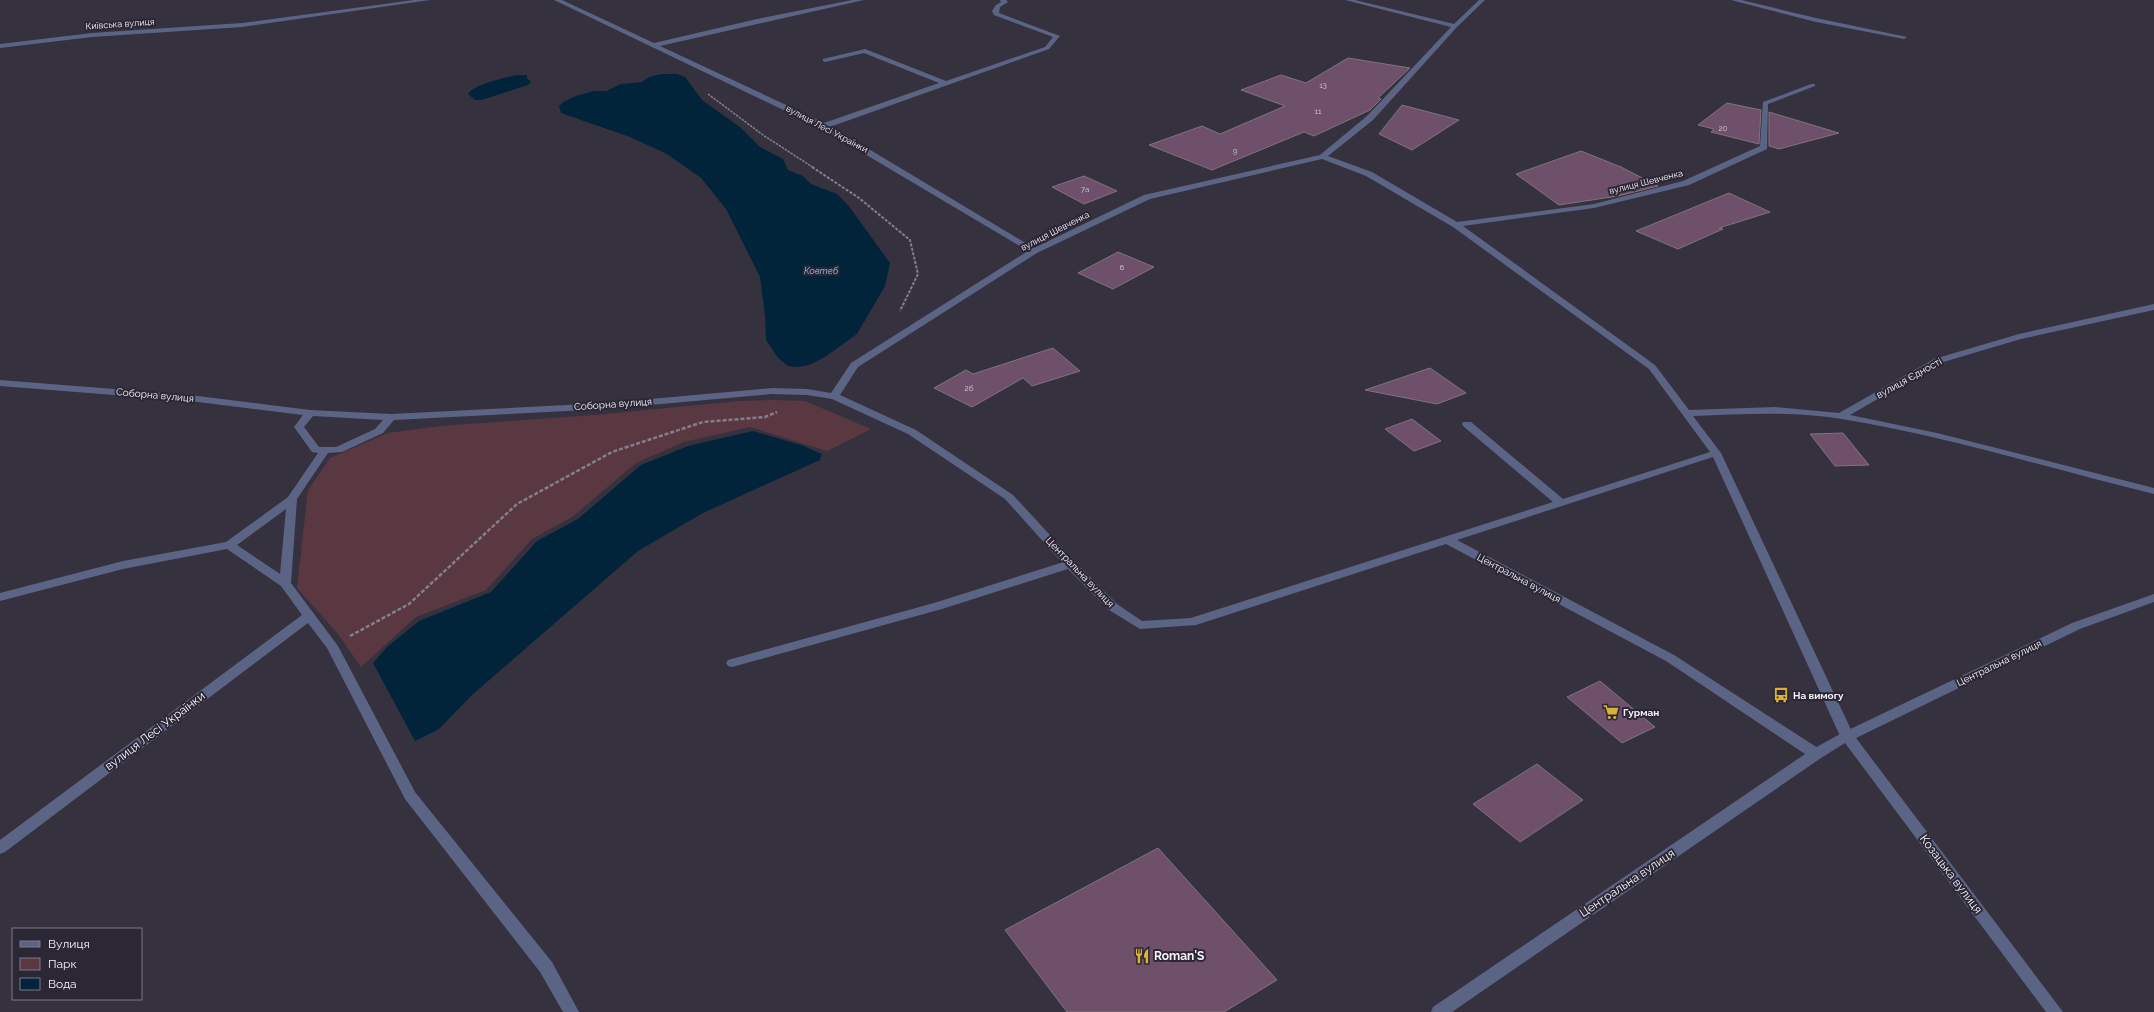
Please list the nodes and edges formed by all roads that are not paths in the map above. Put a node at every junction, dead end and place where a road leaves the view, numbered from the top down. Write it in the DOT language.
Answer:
graph roads {
  1 [pos="426,0"];
  2 [pos="557,0"];
  3 [pos="861,0"];
  4 [pos="1003,0"];
  5 [pos="1348,0"];
  6 [pos="1482,0"];
  7 [pos="1734,0"];
  8 [pos="1455,26"];
  9 [pos="1904,37"];
  10 [pos="656,45"];
  11 [pos="0,46"];
  12 [pos="825,60"];
  13 [pos="944,83"];
  14 [pos="1813,85"];
  15 [pos="824,126"];
  16 [pos="1323,157"];
  17 [pos="1456,225"];
  18 [pos="1034,251"];
  19 [pos="2154,307"];
  20 [pos="0,383"];
  21 [pos="834,396"];
  22 [pos="310,413"];
  23 [pos="1686,413"];
  24 [pos="1841,416"];
  25 [pos="391,417"];
  26 [pos="1467,424"];
  27 [pos="325,450"];
  28 [pos="1716,453"];
  29 [pos="2154,491"];
  30 [pos="292,499"];
  31 [pos="1560,503"];
  32 [pos="1448,540"];
  33 [pos="229,545"];
  34 [pos="1070,564"];
  35 [pos="285,583"];
  36 [pos="0,597"];
  37 [pos="2154,598"];
  38 [pos="310,615"];
  39 [pos="732,663"];
  40 [pos="1847,736"];
  41 [pos="1816,754"];
  42 [pos="0,848"];
  43 [pos="571,1012"];
  44 [pos="1439,1012"];
  45 [pos="2055,1012"];
  1 -- 11 [label="street, Київська вулиця"];
  2 -- 10 [label="street, вулиця Лесі Українки"];
  3 -- 10 [label="street"];
  4 -- 13 [label="street"];
  5 -- 8 [label="street"];
  6 -- 8 [label="street, вулиця Шевченка"];
  7 -- 9 [label="street"];
  8 -- 16 [label="street, вулиця Шевченка"];
  10 -- 15 [label="street, вулиця Лесі Українки"];
  12 -- 13 [label="street"];
  13 -- 15 [label="street"];
  14 -- 17 [label="street, вулиця Шевченка"];
  15 -- 18 [label="street, вулиця Лесі Українки"];
  16 -- 17 [label="street"];
  16 -- 18 [label="street, вулиця Шевченка"];
  17 -- 23 [label="street"];
  18 -- 21 [label="street, вулиця Шевченка"];
  19 -- 24 [label="street, вулиця Єдності"];
  20 -- 22 [label="street, Соборна вулиця"];
  21 -- 25 [label="street, Соборна вулиця"];
  21 -- 34 [label="street, Центральна вулиця"];
  22 -- 25 [label="street, Соборна вулиця"];
  22 -- 27 [label="street"];
  23 -- 24 [label="street"];
  23 -- 28 [label="street"];
  24 -- 29 [label="street"];
  25 -- 27 [label="street"];
  26 -- 31 [label="street"];
  27 -- 30 [label="street"];
  28 -- 31 [label="street, Центральна вулиця"];
  28 -- 40 [label="street"];
  30 -- 33 [label="street"];
  30 -- 35 [label="street"];
  31 -- 32 [label="street, Центральна вулиця"];
  32 -- 34 [label="street, Центральна вулиця"];
  32 -- 41 [label="street, Центральна вулиця"];
  33 -- 35 [label="street"];
  33 -- 36 [label="street"];
  34 -- 39 [label="street"];
  35 -- 38 [label="street"];
  37 -- 40 [label="street, Центральна вулиця"];
  38 -- 42 [label="street, вулиця Лесі Українки"];
  38 -- 43 [label="street"];
  40 -- 41 [label="street, Центральна вулиця"];
  40 -- 45 [label="street, Козацька вулиця"];
  41 -- 44 [label="street, Центральна вулиця"];
}
